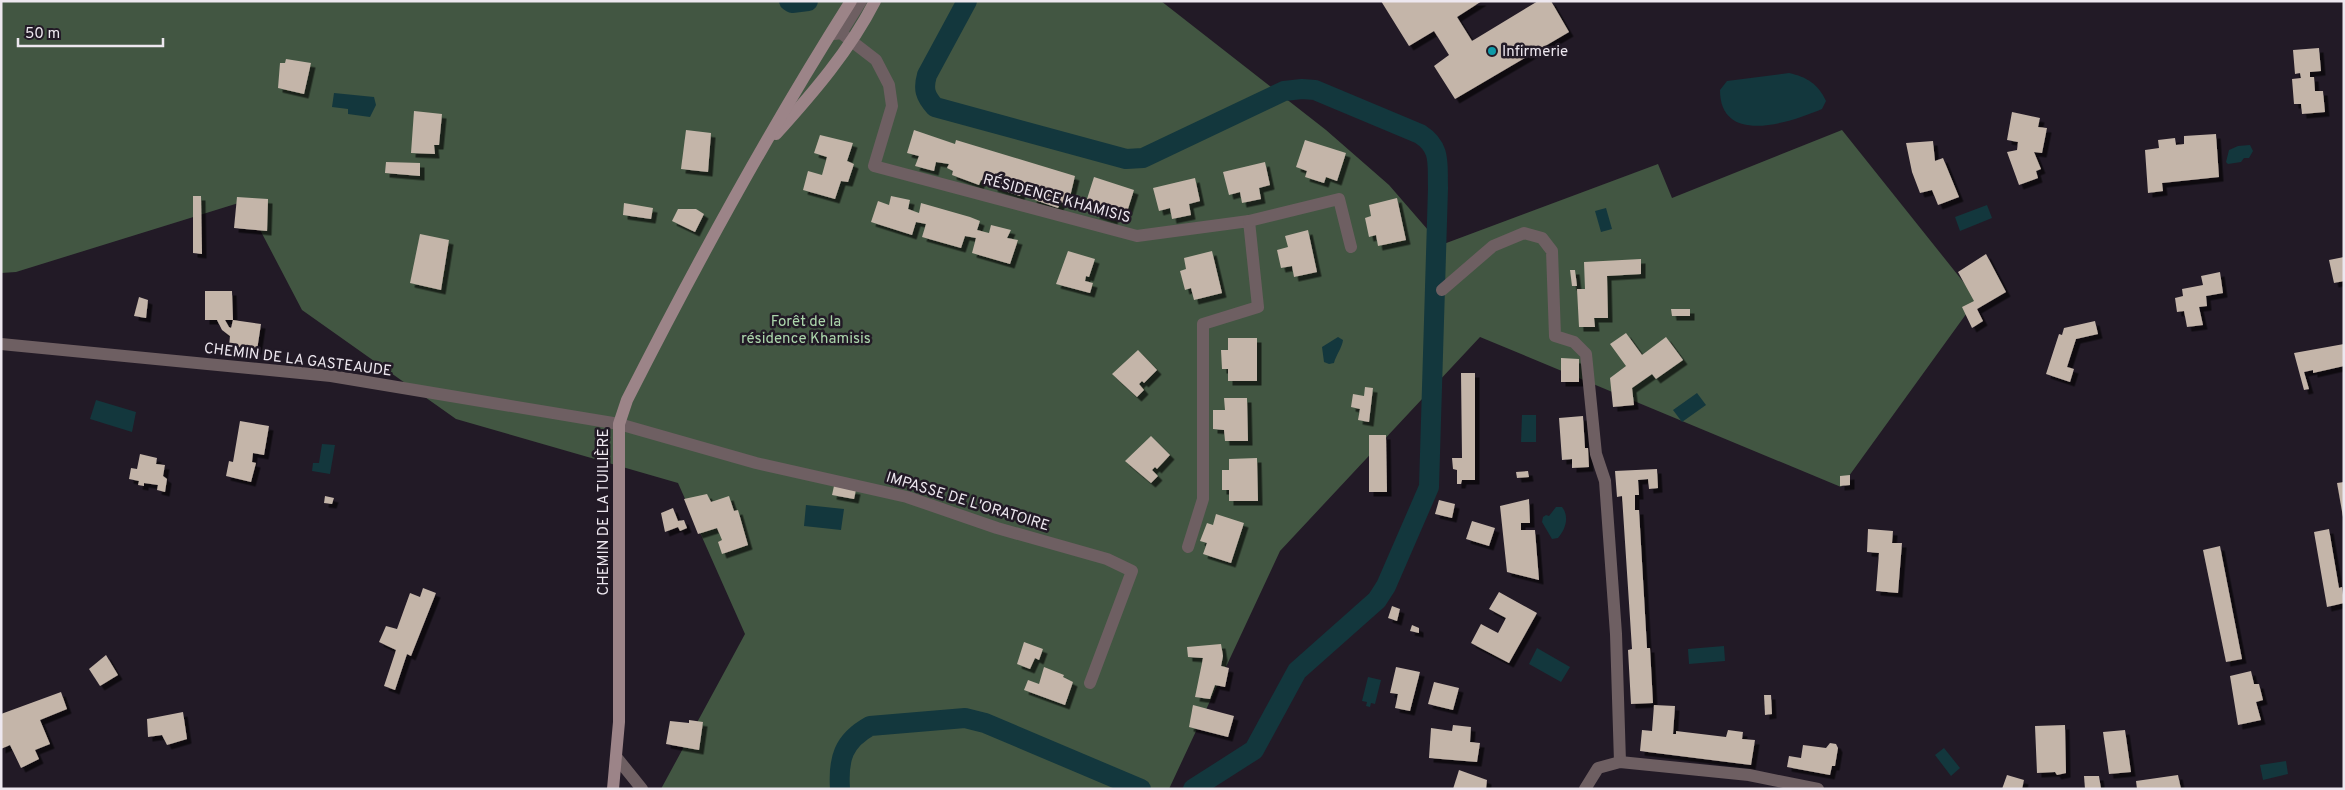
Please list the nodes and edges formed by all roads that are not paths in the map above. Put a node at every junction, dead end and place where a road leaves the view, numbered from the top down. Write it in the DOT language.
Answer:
graph roads {
  1 [pos="851,1"];
  2 [pos="860,1"];
  3 [pos="875,1"];
  4 [pos="841,36"];
  5 [pos="760,151"];
  6 [pos="1249,221"];
  7 [pos="1351,247"];
  8 [pos="1442,290"];
  9 [pos="1,344"];
  10 [pos="619,424"];
  11 [pos="1188,547"];
  12 [pos="1090,683"];
  13 [pos="617,758"];
  14 [pos="1620,762"];
  15 [pos="613,789"];
  16 [pos="642,789"];
  17 [pos="1585,789"];
  18 [pos="1818,789"];
  1 -- 4 [label="street"];
  2 -- 4 [label="street"];
  3 -- 4 [label="street"];
  4 -- 5 [label="street"];
  4 -- 5 [label="street"];
  4 -- 6 [label="street, RÉSIDENCE KHAMISIS"];
  5 -- 10 [label="street, CHEMIN DE LA TUILIÈRE"];
  6 -- 7 [label="street"];
  6 -- 11 [label="street"];
  8 -- 14 [label="street"];
  9 -- 10 [label="street, CHEMIN DE LA GASTEAUDE"];
  10 -- 12 [label="street, IMPASSE DE L'ORATOIRE"];
  10 -- 13 [label="street, CHEMIN DE LA TUILIÈRE"];
  13 -- 15 [label="street, CHEMIN DE LA TUILIÈRE"];
  13 -- 16 [label="street"];
  14 -- 17 [label="street"];
  14 -- 18 [label="street"];
}
